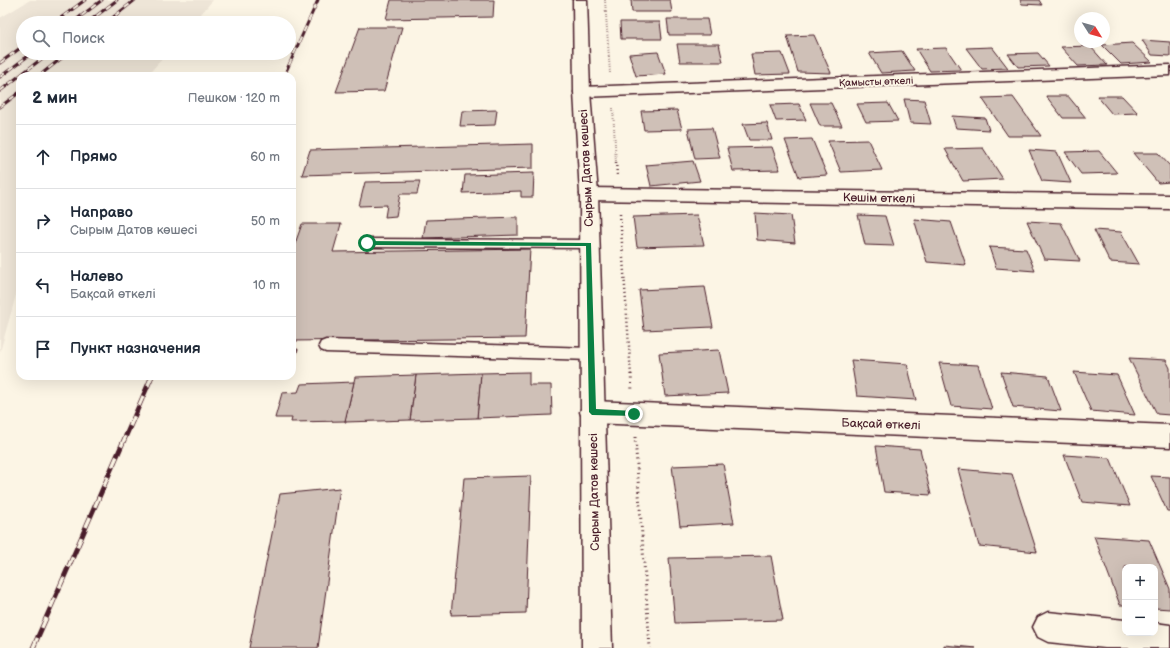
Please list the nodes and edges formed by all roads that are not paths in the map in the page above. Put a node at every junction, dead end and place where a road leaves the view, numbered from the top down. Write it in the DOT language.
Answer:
graph roads {
  1 [pos="580,0"];
  2 [pos="1170,70"];
  3 [pos="582,92"];
  4 [pos="589,194"];
  5 [pos="1170,202"];
  6 [pos="367,243"];
  7 [pos="589,244"];
  8 [pos="326,346"];
  9 [pos="591,354"];
  10 [pos="592,412"];
  11 [pos="1170,436"];
  12 [pos="1048,627"];
  13 [pos="1170,640"];
  14 [pos="597,648"];
  1 -- 3 [label="street, Сырым Датов көшесі"];
  2 -- 3 [label="street, Қамысты өткелі"];
  3 -- 4 [label="street, Сырым Датов көшесі"];
  4 -- 5 [label="street, Көшім өткелі"];
  4 -- 7 [label="street, Сырым Датов көшесі"];
  6 -- 7 [label="lane"];
  7 -- 9 [label="street, Сырым Датов көшесі"];
  8 -- 9 [label="lane"];
  9 -- 10 [label="street, Сырым Датов көшесі"];
  10 -- 11 [label="street, Бақсай өткелі"];
  10 -- 14 [label="street, Сырым Датов көшесі"];
  12 -- 13 [label="street"];
}
